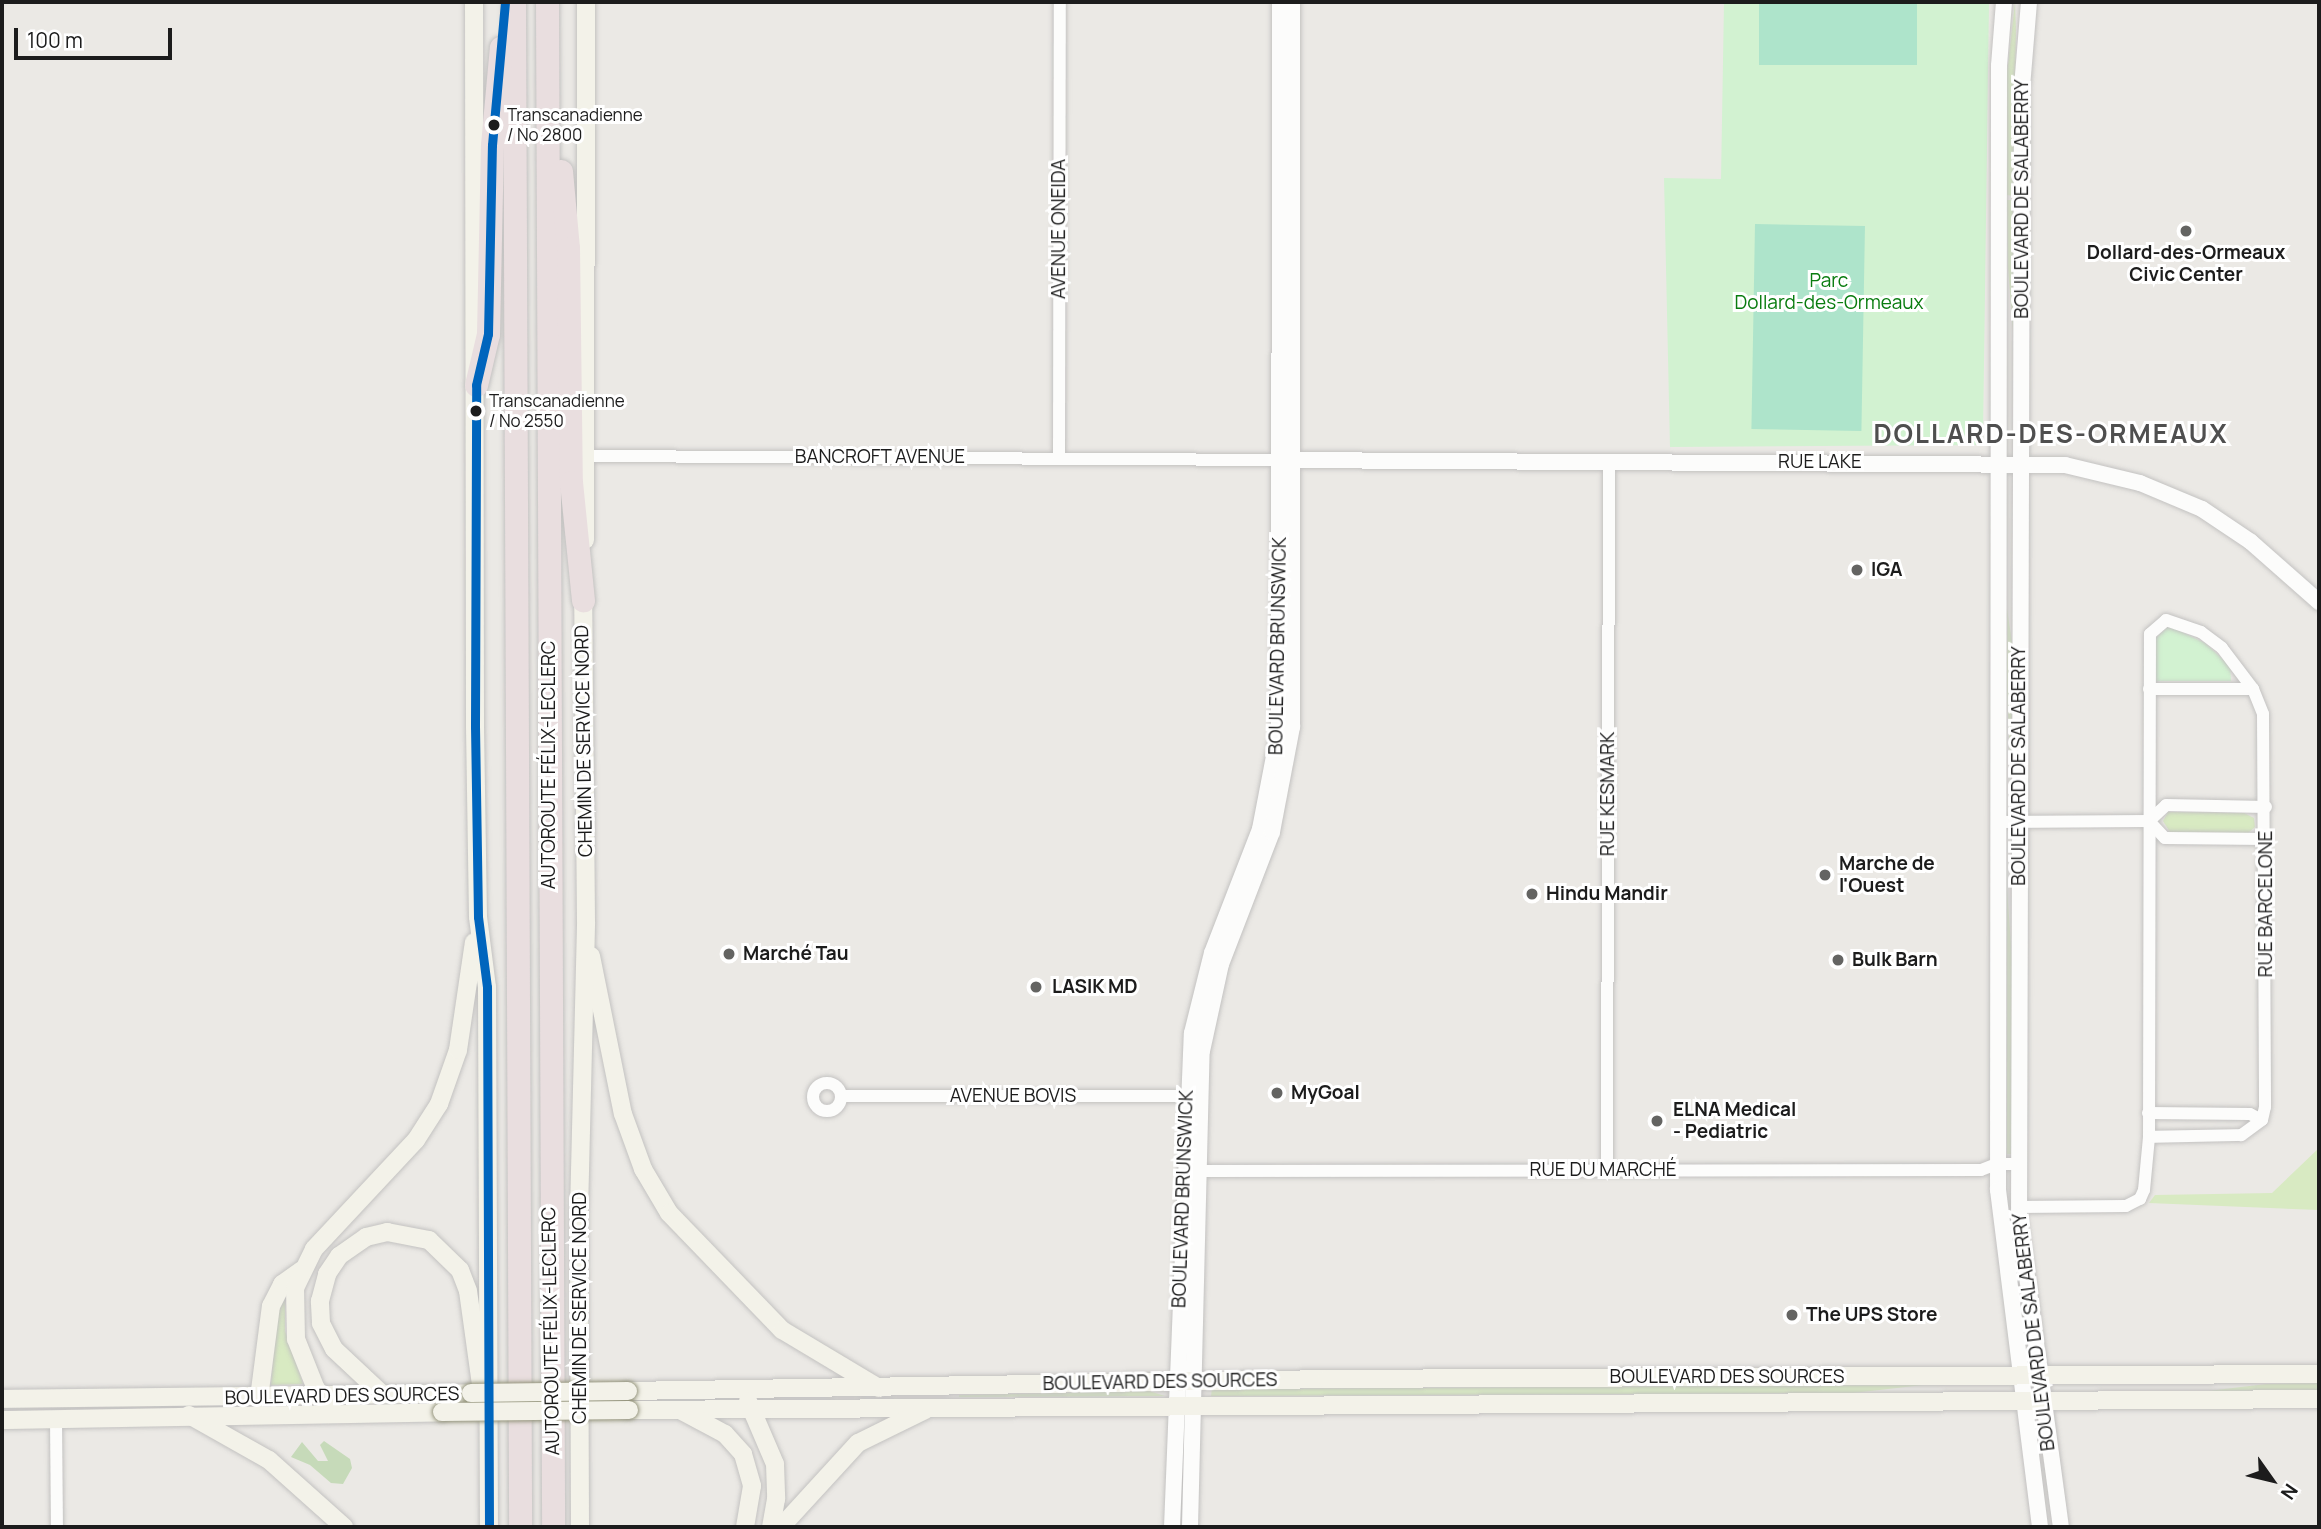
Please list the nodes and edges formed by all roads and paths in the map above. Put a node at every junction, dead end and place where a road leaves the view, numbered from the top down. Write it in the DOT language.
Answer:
graph roads {
  1 [pos="474,2"];
  2 [pos="505,2"];
  3 [pos="514,2"];
  4 [pos="547,2"];
  5 [pos="586,2"];
  6 [pos="1060,2"];
  7 [pos="1280,2"];
  8 [pos="1292,2"];
  9 [pos="2004,2"];
  10 [pos="2029,2"];
  11 [pos="547,35"];
  12 [pos="476,384"];
  13 [pos="587,456"];
  14 [pos="1059,457"];
  15 [pos="1287,460"];
  16 [pos="1609,461"];
  17 [pos="1998,461"];
  18 [pos="2021,462"];
  19 [pos="583,600"];
  20 [pos="2319,602"];
  21 [pos="2149,689"];
  22 [pos="2253,690"];
  23 [pos="2266,807"];
  24 [pos="2019,821"];
  25 [pos="2149,821"];
  26 [pos="1998,822"];
  27 [pos="2266,839"];
  28 [pos="478,917"];
  29 [pos="586,922"];
  30 [pos="841,1096"];
  31 [pos="1186,1096"];
  32 [pos="2148,1113"];
  33 [pos="2262,1120"];
  34 [pos="2149,1137"];
  35 [pos="1997,1164"];
  36 [pos="2019,1164"];
  37 [pos="1607,1169"];
  38 [pos="1192,1171"];
  39 [pos="2019,1207"];
  40 [pos="302,1269"];
  41 [pos="2319,1374"];
  42 [pos="2041,1375"];
  43 [pos="2021,1376"];
  44 [pos="1184,1381"];
  45 [pos="879,1388"];
  46 [pos="740,1389"];
  47 [pos="381,1392"];
  48 [pos="321,1397"];
  49 [pos="259,1398"];
  50 [pos="2,1399"];
  51 [pos="2319,1399"];
  52 [pos="2024,1401"];
  53 [pos="2043,1401"];
  54 [pos="1183,1406"];
  55 [pos="753,1408"];
  56 [pos="926,1409"];
  57 [pos="679,1410"];
  58 [pos="335,1413"];
  59 [pos="188,1415"];
  60 [pos="56,1418"];
  61 [pos="2,1420"];
  62 [pos="487,1420"];
  63 [pos="581,1481"];
  64 [pos="2059,1519"];
  65 [pos="2039,1521"];
  66 [pos="57,1527"];
  67 [pos="344,1527"];
  68 [pos="489,1527"];
  69 [pos="520,1527"];
  70 [pos="553,1527"];
  71 [pos="580,1527"];
  72 [pos="593,1527"];
  73 [pos="744,1527"];
  74 [pos="771,1527"];
  75 [pos="782,1527"];
  76 [pos="1172,1527"];
  77 [pos="1190,1527"];
  1 -- 12 [label="main road"];
  2 -- 12 [label="highway"];
  3 -- 69 [label="highway, AUTOROUTE FÉLIX-LECLERC"];
  4 -- 11 [label="highway, AUTOROUTE FÉLIX-LECLERC"];
  5 -- 13 [label="main road, CHEMIN DE SERVICE NORD"];
  6 -- 14 [label="street, AVENUE ONEIDA"];
  7 -- 15 [label="street, BOULEVARD BRUNSWICK"];
  8 -- 15 [label="street, BOULEVARD BRUNSWICK"];
  9 -- 17 [label="street, BOULEVARD DE SALABERRY"];
  10 -- 18 [label="street, BOULEVARD DE SALABERRY"];
  11 -- 19 [label="highway"];
  11 -- 70 [label="highway, AUTOROUTE FÉLIX-LECLERC"];
  12 -- 28 [label="main road"];
  13 -- 14 [label="street, BANCROFT AVENUE"];
  13 -- 19 [label="main road, CHEMIN DE SERVICE NORD"];
  14 -- 15 [label="street, BANCROFT AVENUE"];
  15 -- 16 [label="street, RUE LAKE"];
  15 -- 31 [label="street, BOULEVARD BRUNSWICK"];
  15 -- 38 [label="street, BOULEVARD BRUNSWICK"];
  16 -- 17 [label="street, RUE LAKE"];
  16 -- 37 [label="street, RUE KESMARK"];
  17 -- 18 [label="street, RUE LAKE"];
  17 -- 26 [label="street, BOULEVARD DE SALABERRY"];
  18 -- 20 [label="street, RUE LAKE"];
  18 -- 24 [label="street, BOULEVARD DE SALABERRY"];
  19 -- 29 [label="main road, CHEMIN DE SERVICE NORD"];
  21 -- 22 [label="street"];
  21 -- 22 [label="street, RUE BARCELONE"];
  21 -- 25 [label="street, RUE BARCELONE"];
  22 -- 23 [label="street, RUE BARCELONE"];
  23 -- 25 [label="street"];
  23 -- 27 [label="street, RUE BARCELONE"];
  24 -- 25 [label="street"];
  24 -- 26 [label="street"];
  24 -- 36 [label="street, BOULEVARD DE SALABERRY"];
  25 -- 27 [label="street"];
  25 -- 32 [label="street, RUE BARCELONE"];
  26 -- 35 [label="street, BOULEVARD DE SALABERRY"];
  27 -- 33 [label="street, RUE BARCELONE"];
  28 -- 40 [label="main road"];
  28 -- 62 [label="main road"];
  29 -- 45 [label="main road"];
  29 -- 63 [label="main road, CHEMIN DE SERVICE NORD"];
  30 -- 31 [label="street, AVENUE BOVIS"];
  31 -- 38 [label="street, BOULEVARD BRUNSWICK"];
  32 -- 33 [label="street"];
  32 -- 34 [label="street, RUE BARCELONE"];
  33 -- 34 [label="street"];
  34 -- 39 [label="street, RUE BARCELONE"];
  35 -- 36 [label="street, RUE DU MARCHÉ"];
  35 -- 37 [label="street, RUE DU MARCHÉ"];
  35 -- 43 [label="street, BOULEVARD DE SALABERRY"];
  36 -- 39 [label="street, BOULEVARD DE SALABERRY"];
  37 -- 38 [label="street, RUE DU MARCHÉ"];
  38 -- 44 [label="street, BOULEVARD BRUNSWICK"];
  39 -- 42 [label="street, BOULEVARD DE SALABERRY"];
  40 -- 48 [label="main road"];
  40 -- 49 [label="main road"];
  41 -- 42 [label="main road, BOULEVARD DES SOURCES"];
  42 -- 43 [label="main road, BOULEVARD DES SOURCES"];
  42 -- 53 [label="street, BOULEVARD DE SALABERRY"];
  43 -- 44 [label="main road, BOULEVARD DES SOURCES"];
  43 -- 52 [label="street, BOULEVARD DE SALABERRY"];
  44 -- 45 [label="main road, BOULEVARD DES SOURCES"];
  44 -- 54 [label="street, BOULEVARD BRUNSWICK"];
  45 -- 46 [label="main road, BOULEVARD DES SOURCES"];
  46 -- 47 [label="main road, BOULEVARD DES SOURCES, bridge"];
  46 -- 55 [label="main road"];
  47 -- 48 [label="main road, BOULEVARD DES SOURCES"];
  47 -- 62 [label="main road"];
  48 -- 49 [label="main road, BOULEVARD DES SOURCES"];
  48 -- 58 [label="main road"];
  49 -- 50 [label="main road, BOULEVARD DES SOURCES"];
  51 -- 53 [label="main road, BOULEVARD DES SOURCES"];
  52 -- 53 [label="main road, BOULEVARD DES SOURCES"];
  52 -- 54 [label="main road, BOULEVARD DES SOURCES"];
  52 -- 65 [label="street, BOULEVARD DE SALABERRY"];
  53 -- 64 [label="street, BOULEVARD DE SALABERRY"];
  54 -- 56 [label="main road, BOULEVARD DES SOURCES"];
  54 -- 76 [label="street, BOULEVARD BRUNSWICK"];
  54 -- 77 [label="street, BOULEVARD BRUNSWICK"];
  55 -- 56 [label="main road, BOULEVARD DES SOURCES"];
  55 -- 57 [label="main road, BOULEVARD DES SOURCES"];
  55 -- 74 [label="main road"];
  56 -- 75 [label="main road"];
  57 -- 58 [label="main road, BOULEVARD DES SOURCES, bridge"];
  57 -- 73 [label="main road"];
  58 -- 59 [label="main road, BOULEVARD DES SOURCES"];
  59 -- 60 [label="main road, BOULEVARD DES SOURCES"];
  59 -- 67 [label="main road"];
  60 -- 61 [label="main road, BOULEVARD DES SOURCES"];
  60 -- 66 [label="street"];
  62 -- 68 [label="main road"];
  63 -- 71 [label="main road"];
  63 -- 72 [label="main road"];
  64 -- 65 [label="street"];
}
